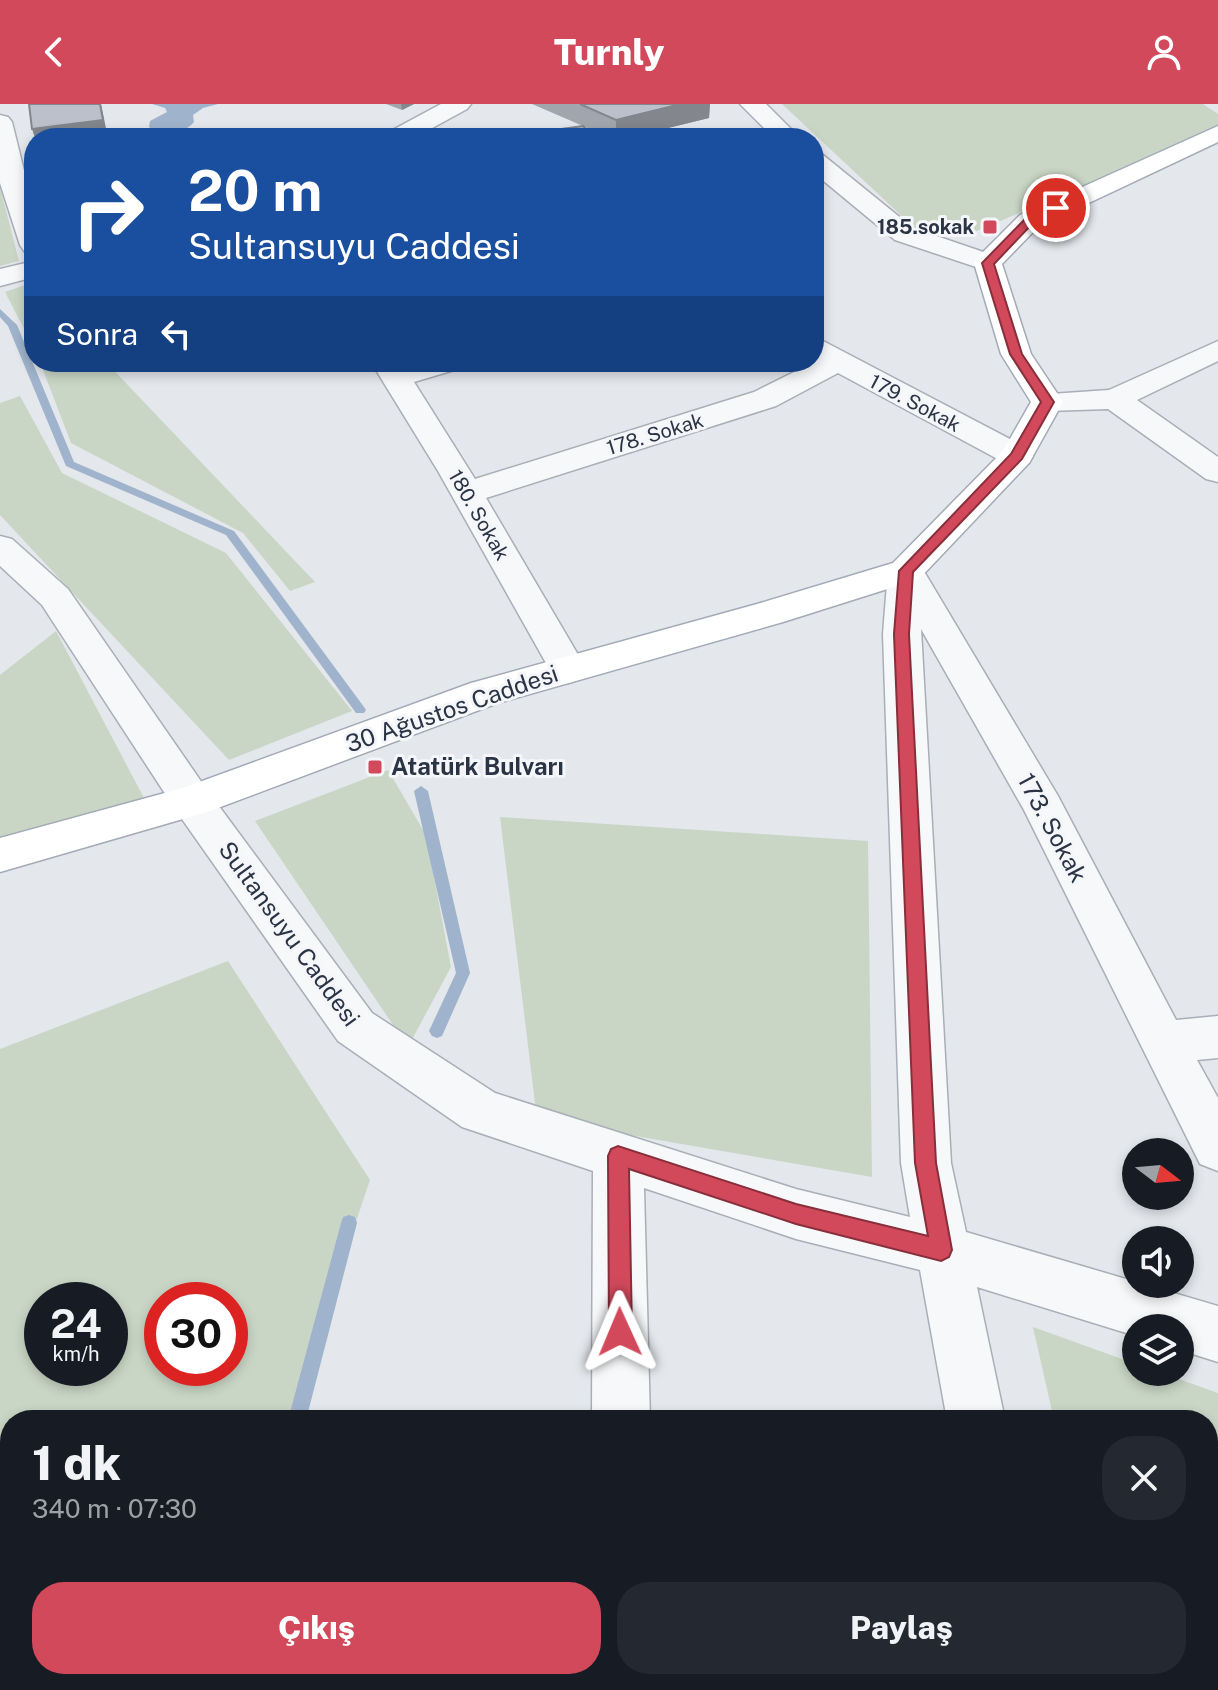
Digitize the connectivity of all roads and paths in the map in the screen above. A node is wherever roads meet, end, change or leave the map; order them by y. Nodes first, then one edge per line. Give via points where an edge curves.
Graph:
1 (423, 104) edge
2 (459, 104) edge
3 (752, 104) edge
4 (0, 122) edge
5 (394, 128) edge
6 (402, 128) edge
7 (777, 128) edge
8 (1218, 133) edge
9 (824, 168) edge
10 (24, 219) edge
11 (988, 263) junction
12 (24, 272) edge
13 (0, 278) edge
14 (1218, 350) edge
15 (826, 355) edge
16 (392, 372) edge
17 (802, 372) edge
18 (1115, 399) junction
19 (1047, 402) junction
20 (1017, 456) junction
21 (1218, 472) edge
22 (466, 493) junction
23 (0, 547) edge
24 (906, 571) junction
25 (568, 670) junction
26 (192, 801) junction
27 (0, 855) edge
28 (1218, 1037) edge
29 (1163, 1042) junction
30 (1218, 1148) edge
31 (618, 1156) junction
32 (941, 1250) junction
33 (1218, 1334) edge
34 (621, 1410) edge
35 (974, 1410) edge

1 - 5 street
2 - 6 street
3 - 7 street
4 - 10 street
8 - 11 main road via 1029,221
9 - 11 street via 904,234
11 - 19 main road via 1016,354
12 - 13 street
14 - 18 street
15 - 20 street, 179. Sokak
16 - 22 street, 180. Sokak
17 - 22 street, 178. Sokak via 765,399
18 - 19 street
18 - 21 street
19 - 20 main road
20 - 24 main road
22 - 25 street, 180. Sokak
23 - 26 street, Sultansuyu Caddesi via 55,597
24 - 25 main road, 30 Ağustos Caddesi
24 - 29 street, 173. Sokak via 1043,807
24 - 32 street via 902,634 926,1163
25 - 26 main road, 30 Ağustos Caddesi via 485,693
26 - 27 main road, 30 Ağustos Caddesi
26 - 31 street, Sultansuyu Caddesi via 355,1027 480,1111
28 - 29 street
29 - 30 street, 173. Sokak
31 - 32 street, Sultansuyu Caddesi via 796,1214
31 - 34 street
32 - 33 street, Sultansuyu Caddesi
32 - 35 street

